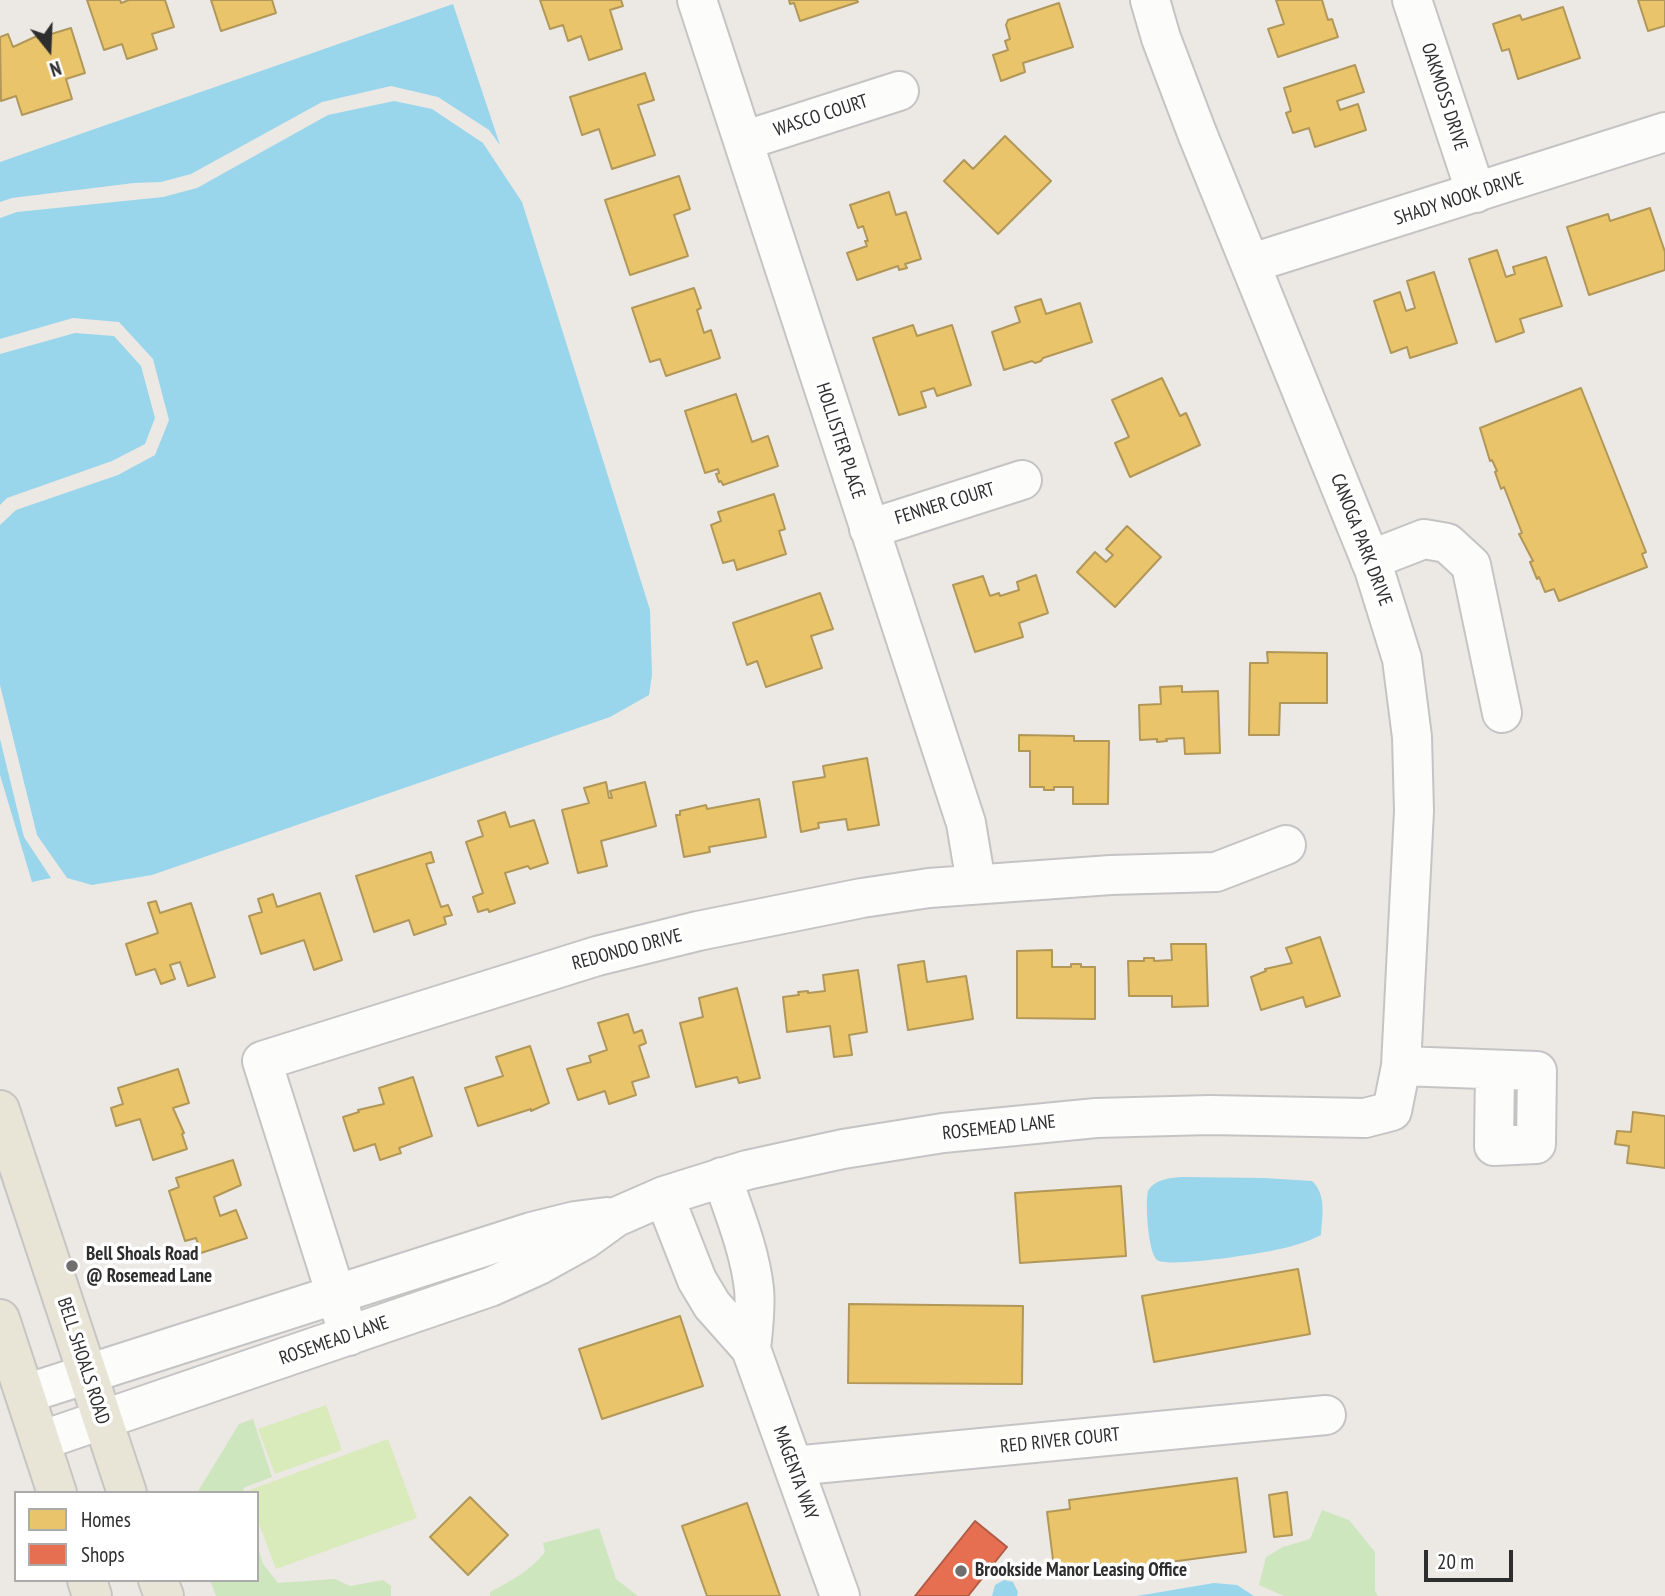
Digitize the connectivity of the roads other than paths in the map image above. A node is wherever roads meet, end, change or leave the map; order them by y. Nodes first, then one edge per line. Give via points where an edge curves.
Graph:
1 (697, 0) edge
2 (1150, 0) edge
3 (1412, 0) edge
4 (899, 91) dead end
5 (1665, 132) edge
6 (743, 141) junction
7 (1476, 194) junction
8 (1252, 263) junction
9 (1022, 480) dead end
10 (869, 528) junction
11 (1370, 560) junction
12 (1502, 713) dead end
13 (1286, 845) dead end
14 (976, 883) junction
15 (1401, 1066) junction
16 (1494, 1070) dead end
17 (0, 1110) edge
18 (1392, 1111) joint
19 (722, 1177) junction
20 (664, 1196) junction
21 (616, 1217) junction
22 (335, 1293) junction
23 (0, 1319) edge
24 (349, 1336) junction
25 (751, 1349) junction
26 (87, 1374) junction
27 (25, 1394) junction
28 (1326, 1415) dead end
29 (102, 1419) junction
30 (40, 1441) junction
31 (793, 1466) junction
32 (56, 1491) edge
33 (126, 1491) edge
34 (840, 1596) edge

1 - 6 street, HOLLISTER PLACE
2 - 8 street, CANOGA PARK DRIVE via 1173,70
3 - 7 street, OAKMOSS DRIVE
4 - 6 street, WASCO COURT
5 - 7 street, SHADY NOOK DRIVE
6 - 10 street, HOLLISTER PLACE
7 - 8 street, SHADY NOOK DRIVE
8 - 11 street, CANOGA PARK DRIVE
9 - 10 street, FENNER COURT
10 - 14 street, HOLLISTER PLACE via 966,823
11 - 12 street via 1424,539 1447,543 1471,565
11 - 15 street, CANOGA PARK DRIVE via 1402,659 1412,737 1414,811
13 - 14 street, REDONDO DRIVE via 1216,872
14 - 22 street, REDONDO DRIVE via 849,901 597,956 262,1061
15 - 16 street
15 - 18 street, CANOGA PARK DRIVE
17 - 26 main road, BELL SHOALS ROAD
18 - 19 street, ROSEMEAD LANE via 1365,1118 1210,1115 994,1127 843,1149
19 - 20 street, ROSEMEAD LANE
19 - 25 street, MAGENTA WAY via 754,1289
20 - 21 street, ROSEMEAD LANE
20 - 25 street, MAGENTA WAY via 697,1280 712,1305
21 - 22 street, ROSEMEAD LANE via 531,1232
21 - 24 street, ROSEMEAD LANE via 584,1240 516,1276
22 - 24 street, REDONDO DRIVE
22 - 26 street, ROSEMEAD LANE
23 - 27 main road
24 - 29 street, ROSEMEAD LANE
25 - 31 street, MAGENTA WAY
26 - 27 street, ROSEMEAD LANE
26 - 29 main road, BELL SHOALS ROAD
27 - 30 main road
28 - 31 street, RED RIVER COURT
29 - 30 street, ROSEMEAD LANE
29 - 33 main road, BELL SHOALS ROAD
30 - 32 main road
31 - 34 street, MAGENTA WAY

